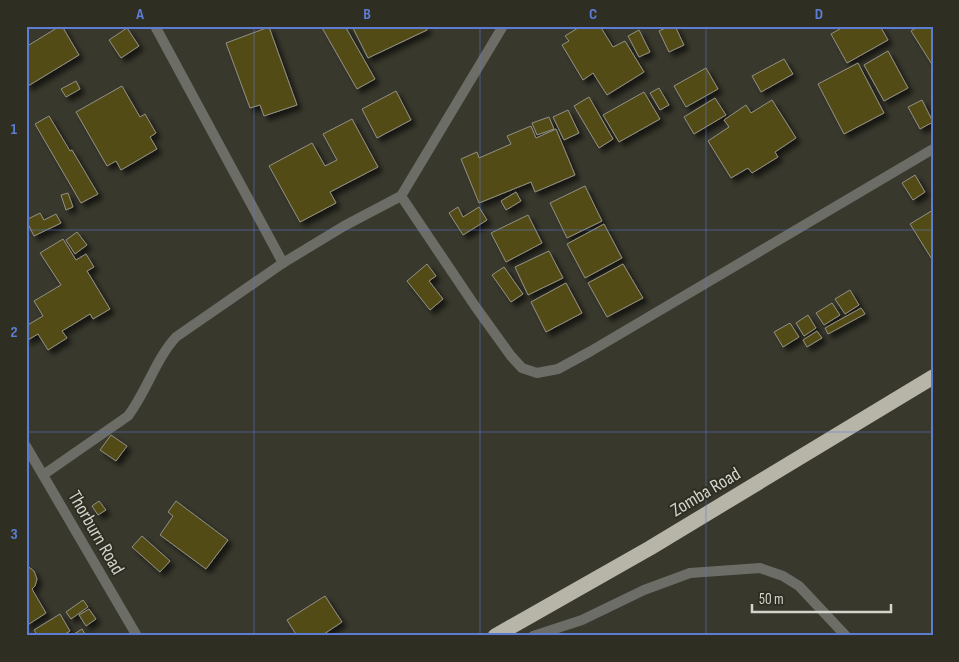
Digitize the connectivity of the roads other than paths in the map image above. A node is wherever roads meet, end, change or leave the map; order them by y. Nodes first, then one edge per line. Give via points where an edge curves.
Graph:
1 (154, 26) edge
2 (503, 26) edge
3 (933, 149) edge
4 (401, 196) junction
5 (283, 262) junction
6 (933, 377) edge
7 (26, 446) edge
8 (43, 475) junction
9 (137, 636) edge
10 (495, 636) edge
11 (533, 636) edge
12 (846, 636) edge

1 - 5 street
2 - 4 street
3 - 4 street via 591,351 558,369 537,373 522,368 511,356
4 - 5 street
5 - 8 street via 176,337 128,416
6 - 10 highway, Zomba Road via 650,548
7 - 8 street, Thorburn Road
8 - 9 street, Thorburn Road
11 - 12 street via 582,620 690,572 760,568 799,586

